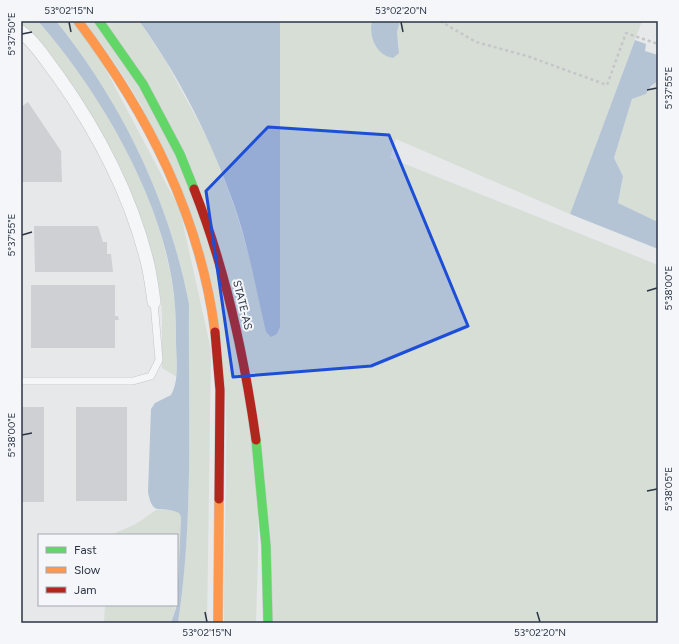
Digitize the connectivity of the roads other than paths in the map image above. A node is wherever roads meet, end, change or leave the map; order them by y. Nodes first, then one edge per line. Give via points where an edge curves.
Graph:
1 (78, 21) edge
2 (99, 21) edge
3 (21, 32) edge
4 (154, 302) joint
5 (21, 381) edge
6 (218, 623) edge
7 (268, 623) edge

1 - 6 main road via 113,68 150,130 173,178 200,260 216,335 220,380
2 - 7 main road, STATE-AS via 138,75 178,149 208,225 226,284 251,400 262,489 268,571
3 - 4 street via 40,52 80,107 111,164 146,257
4 - 5 lane via 159,360 151,376 133,381

